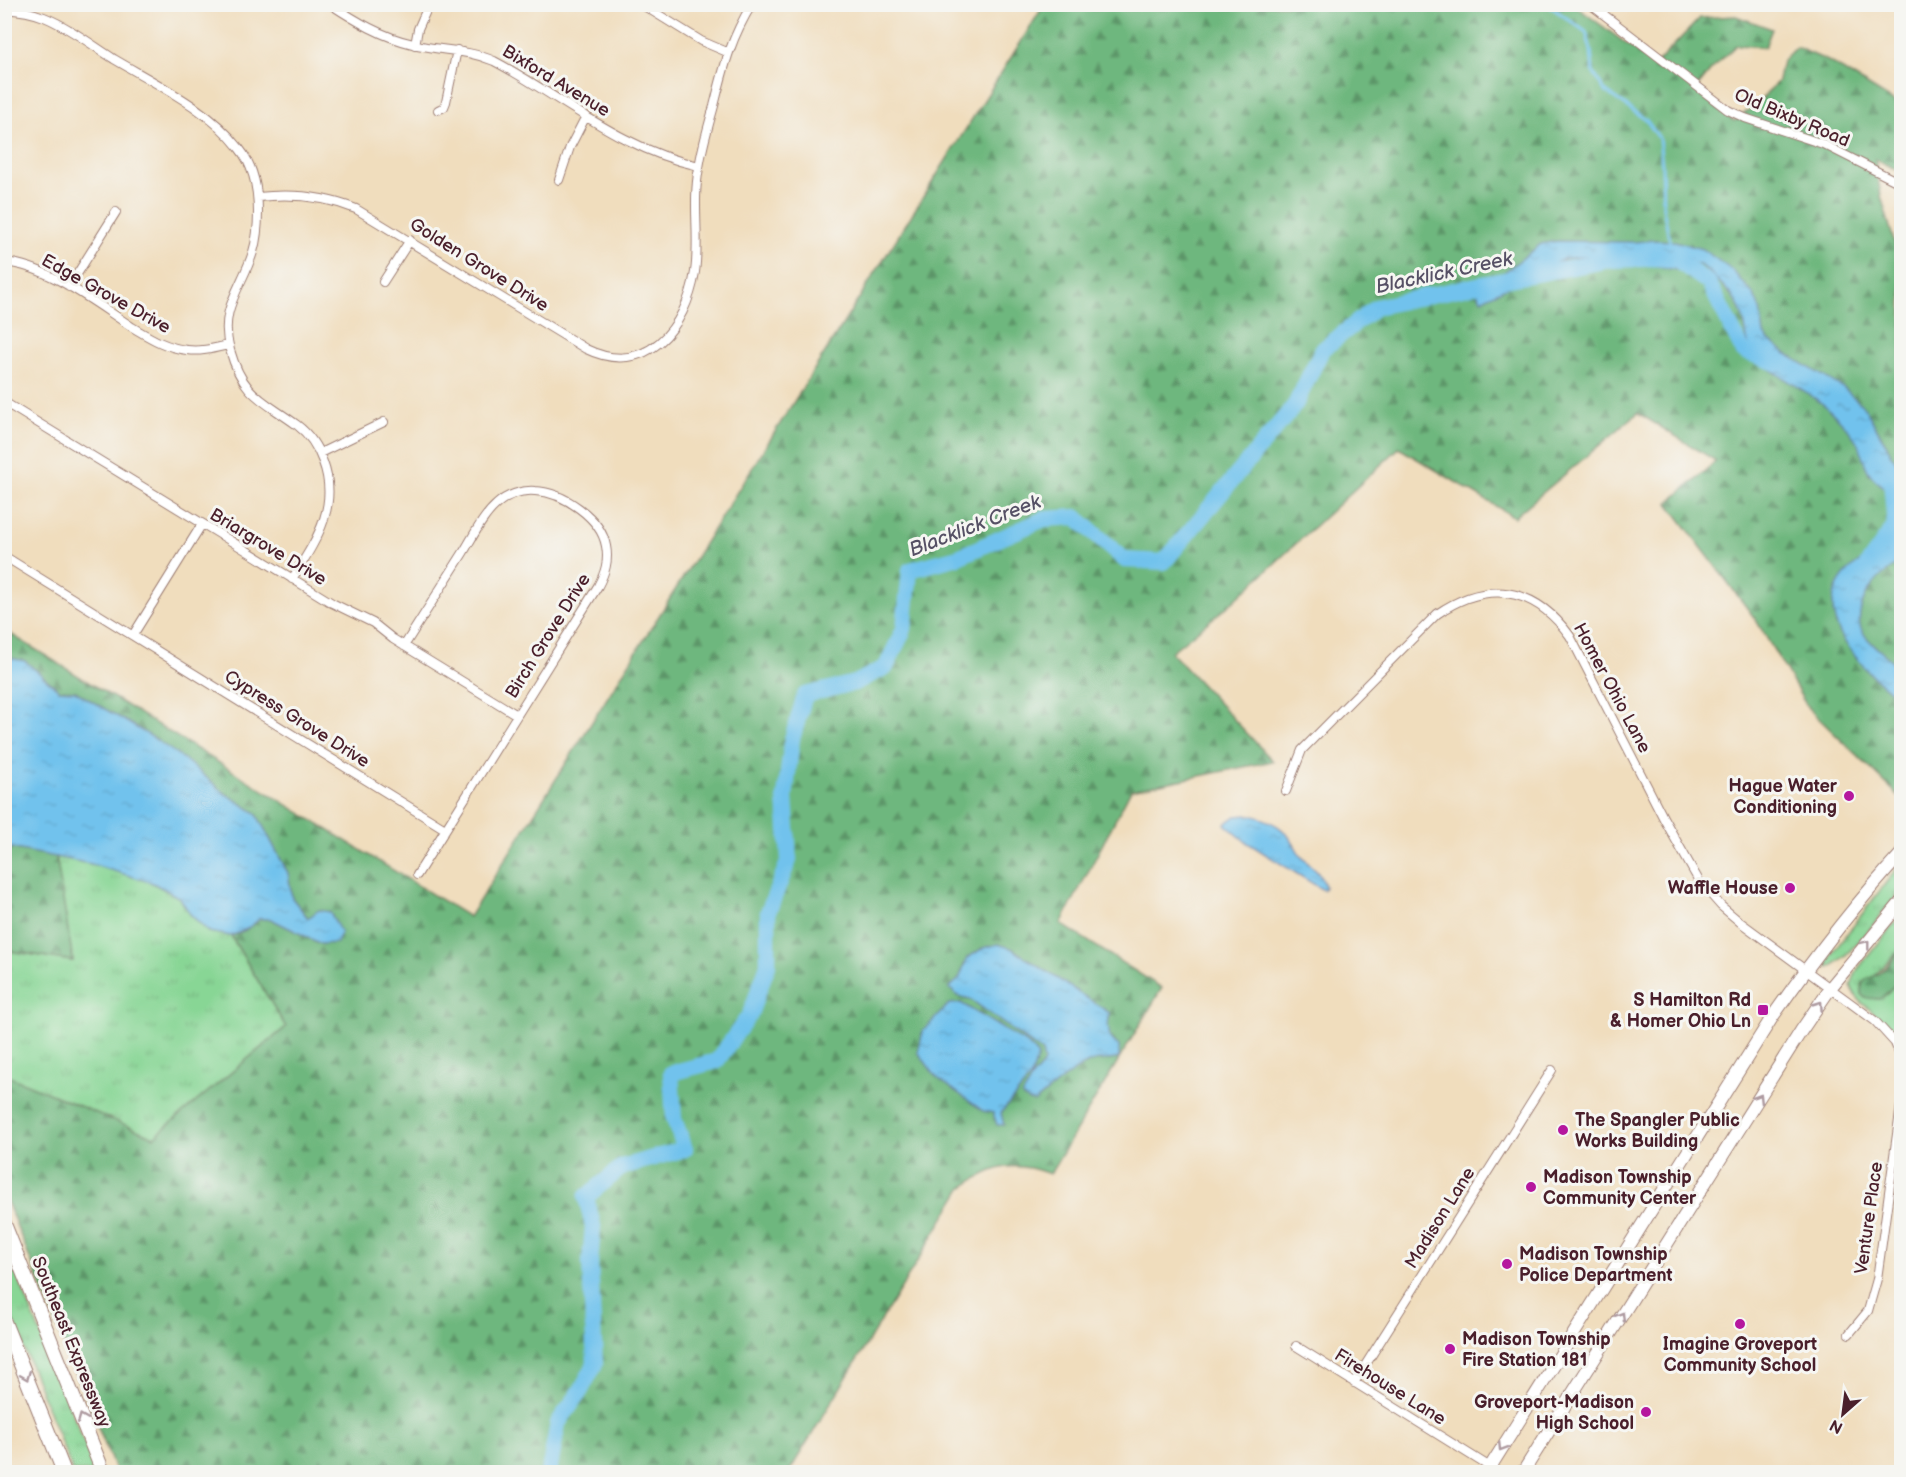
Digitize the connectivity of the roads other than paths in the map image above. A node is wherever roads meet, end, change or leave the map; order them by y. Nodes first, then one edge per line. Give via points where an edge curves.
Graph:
1 (330, 4) edge
2 (429, 4) edge
3 (641, 4) edge
4 (752, 4) edge
5 (1590, 4) edge
6 (4, 9) edge
7 (415, 45) junction
8 (457, 50) junction
9 (728, 51) junction
10 (438, 110) dead end
11 (586, 116) junction
12 (699, 166) junction
13 (559, 180) dead end
14 (1902, 184) edge
15 (258, 197) junction
16 (116, 212) dead end
17 (410, 240) junction
18 (4, 262) edge
19 (383, 282) dead end
20 (69, 287) junction
21 (228, 345) junction
22 (4, 402) edge
23 (384, 422) dead end
24 (320, 453) junction
25 (202, 524) junction
26 (4, 556) edge
27 (292, 579) junction
28 (133, 635) junction
29 (404, 646) junction
30 (516, 715) junction
31 (1286, 791) dead end
32 (445, 829) junction
33 (1902, 853) edge
34 (417, 875) dead end
35 (1902, 901) edge
36 (1805, 969) junction
37 (1831, 987) junction
38 (1902, 1060) edge
39 (1552, 1070) dead end
40 (1902, 1098) edge
41 (4, 1224) edge
42 (4, 1322) edge
43 (1849, 1334) dead end
44 (1296, 1346) dead end
45 (1354, 1383) junction
46 (1492, 1471) edge
47 (64, 1473) edge
48 (103, 1473) edge
49 (1523, 1473) edge

1 - 7 street, Bixford Avenue via 380,34
2 - 7 street
3 - 9 street via 701,41
4 - 9 street
5 - 14 street, Old Bixby Road via 1728,110 1823,144
6 - 15 street via 29,12 60,25 218,124 241,149
7 - 8 street, Bixford Avenue
8 - 10 street via 446,102
8 - 11 street, Bixford Avenue via 494,61
9 - 12 street
11 - 12 street, Bixford Avenue via 646,150
11 - 13 street
12 - 17 street, Golden Grove Drive via 695,205 697,246 684,307 673,328 657,345 640,355 598,355
15 - 17 street, Golden Grove Drive via 324,197 369,215
15 - 21 street via 254,250 228,309
16 - 20 street
17 - 19 street
18 - 20 street, Edge Grove Drive via 36,270
20 - 21 street, Edge Grove Drive via 169,347 197,351
21 - 24 street via 248,388 300,427
22 - 25 street, Briargrove Drive
23 - 24 street
24 - 27 street via 329,488 327,515
25 - 27 street, Briargrove Drive
25 - 28 street
26 - 28 street, Cypress Grove Drive
27 - 29 street, Briargrove Drive via 373,623
28 - 32 street, Cypress Grove Drive
29 - 30 street, Briargrove Drive
29 - 30 street, Birch Grove Drive via 496,505 507,497 534,491 549,493 571,504 601,531 606,545 605,572
30 - 32 street, Birch Grove Drive
31 - 36 street, Homer Ohio Lane via 1302,750 1437,614 1477,595 1504,593 1525,597 1551,612 1570,636 1700,881 1740,922
32 - 34 street, Birch Grove Drive
33 - 36 main road
37 -> 35 main road
36 - 37 street, Homer Ohio Lane
36 -> 46 main road
37 - 38 street via 1887,1032
49 -> 37 main road
39 - 45 street, Madison Lane
40 - 43 street, Venture Place via 1877,1279 1868,1311
48 -> 41 highway, Southeast Expressway
42 -> 47 highway
44 - 45 street, Firehouse Lane
45 - 46 street, Firehouse Lane

